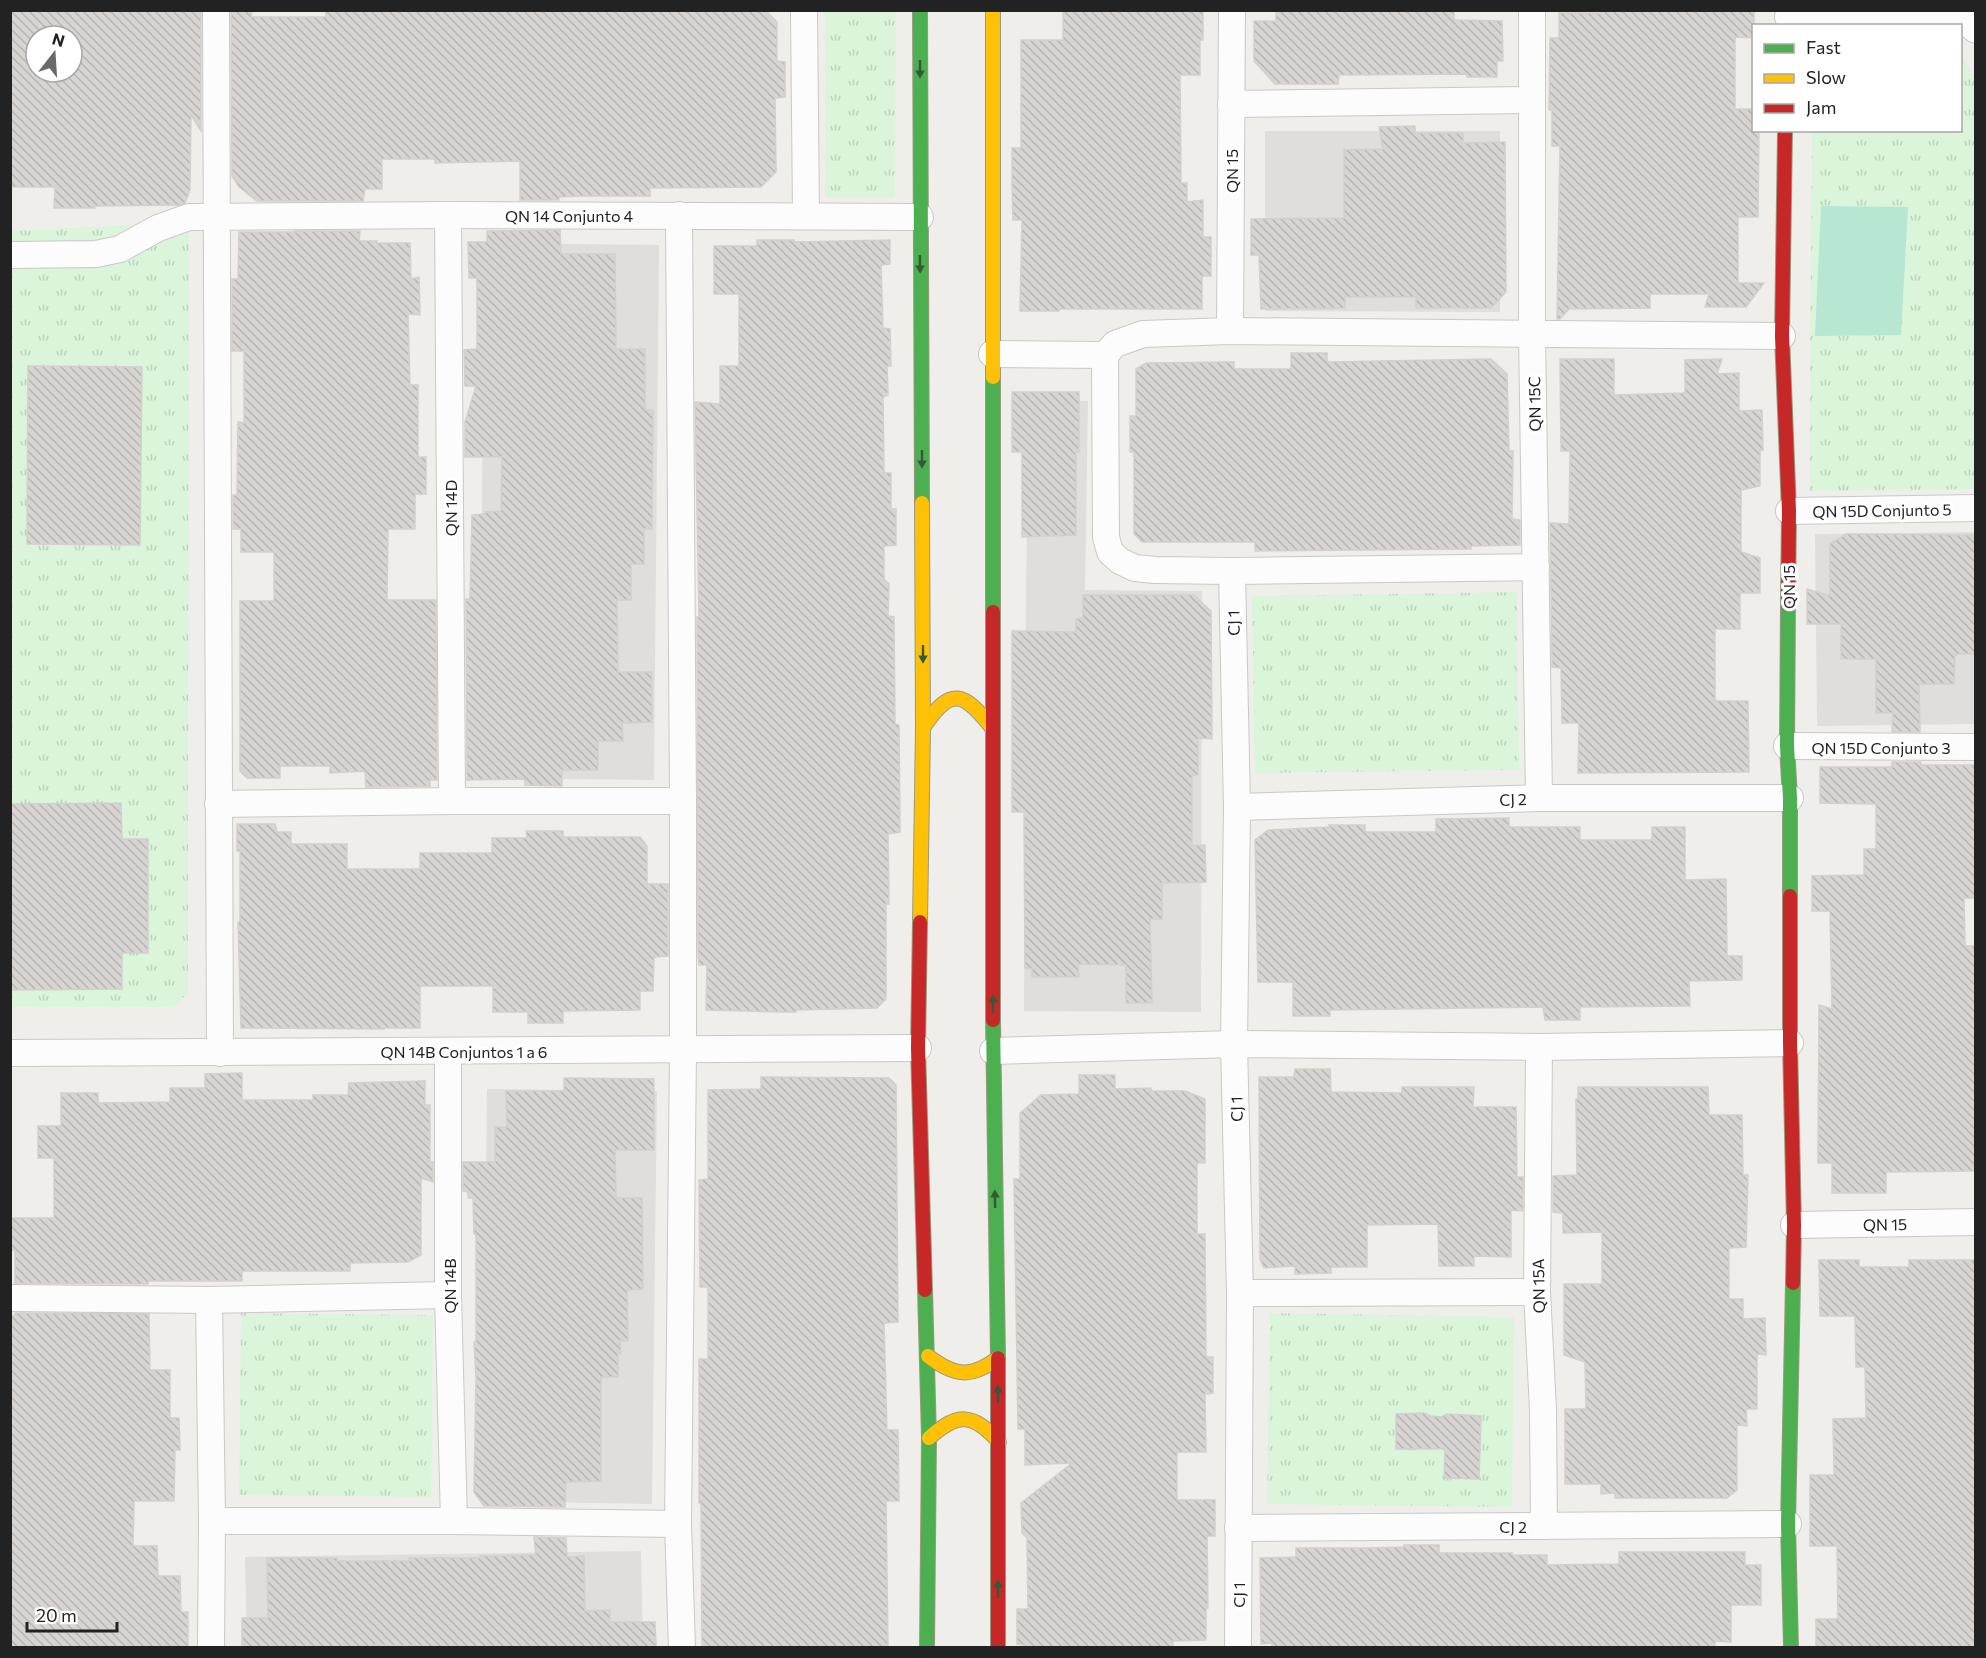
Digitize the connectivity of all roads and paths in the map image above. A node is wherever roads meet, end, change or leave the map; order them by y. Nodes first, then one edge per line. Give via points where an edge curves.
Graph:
1 (216, 10) edge
2 (804, 10) edge
3 (1232, 10) edge
4 (1532, 10) edge
5 (921, 12) edge
6 (991, 12) edge
7 (1788, 18) edge
8 (1976, 30) edge
9 (1532, 100) junction
10 (1231, 104) junction
11 (1785, 132) edge
12 (448, 215) junction
13 (679, 215) junction
14 (806, 215) junction
15 (218, 216) junction
16 (920, 217) junction
17 (10, 255) edge
18 (1230, 331) junction
19 (1532, 333) junction
20 (1782, 336) junction
21 (992, 354) junction
22 (1105, 355) junction
23 (1976, 508) edge
24 (1789, 511) junction
25 (1536, 567) junction
26 (1232, 571) junction
27 (923, 728) junction
28 (993, 729) junction
29 (1787, 746) junction
30 (1976, 747) edge
31 (1539, 798) junction
32 (1790, 798) junction
33 (452, 801) junction
34 (683, 801) junction
35 (218, 804) junction
36 (1237, 807) junction
37 (1790, 1043) junction
38 (1234, 1044) junction
39 (1539, 1047) junction
40 (918, 1048) junction
41 (683, 1050) junction
42 (993, 1051) junction
43 (448, 1052) junction
44 (10, 1053) edge
45 (220, 1053) junction
46 (1976, 1222) edge
47 (1794, 1225) junction
48 (1537, 1292) junction
49 (1240, 1293) junction
50 (448, 1295) junction
51 (10, 1298) edge
52 (208, 1300) junction
53 (928, 1356) junction
54 (998, 1358) junction
55 (929, 1438) junction
56 (999, 1442) junction
57 (212, 1521) junction
58 (453, 1521) junction
59 (678, 1524) junction
60 (1788, 1524) junction
61 (1544, 1526) junction
62 (1238, 1528) junction
63 (211, 1647) edge
64 (682, 1647) edge
65 (927, 1647) edge
66 (998, 1647) edge
67 (1238, 1647) edge
68 (1791, 1647) edge

1 - 15 street
2 - 14 street
3 - 10 street, QN 15
4 - 9 street, QN 15C
5 -> 16 main road
6 - 21 main road
7 - 8 street via 1952,16
9 - 10 street
9 - 19 street, QN 15C
10 - 18 street, QN 15
11 - 20 main road, QN 15
12 - 13 street, QN 14 Conjunto 4
12 - 15 street, QN 14 Conjunto 4
12 - 33 street, QN 14D
13 - 14 street, QN 14 Conjunto 4
13 - 34 street
14 - 16 street, QN 14 Conjunto 4
15 - 17 street, QN 14 Conjunto 4 via 174,222 120,249 96,254
15 - 35 street
16 -> 27 main road
18 - 19 street
18 - 22 street via 1143,334 1115,345
19 - 20 street
19 - 25 street, QN 15C
20 - 24 main road, QN 15
21 - 22 street
21 - 28 main road
22 - 26 street via 1110,552 1135,568
23 - 24 street, QN 15D Conjunto 5
24 - 29 main road, QN 15
25 - 26 street
25 - 31 street, QN 15C
26 - 36 street, CJ 1
27 - 28 main road via 935,708 956,698 975,707
27 - 40 main road
42 -> 28 main road
29 - 30 street, QN 15D Conjunto 3
29 - 32 main road, QN 15
31 - 32 street, CJ 2
31 - 36 street, CJ 2
32 - 37 main road, QN 15
33 - 34 street
33 - 35 street
34 - 41 street
35 - 45 street
36 - 38 street, CJ 1
37 - 39 street
37 - 47 main road, QN 15
38 - 39 street
38 - 42 street
38 - 49 street, CJ 1
39 - 48 street, QN 15A
40 - 41 street, QN 14B Conjuntos 1 a 6
40 - 53 main road
41 - 43 street, QN 14B Conjuntos 1 a 6
41 - 59 street
54 -> 42 main road
43 - 45 street, QN 14B Conjuntos 1 a 6
43 - 50 street, QN 14B
44 - 45 street, QN 14B Conjuntos 1 a 6
46 - 47 street, QN 15
47 - 60 main road, QN 15
48 - 49 street
48 - 61 street, QN 15A
49 - 62 street, CJ 1
50 - 52 street
50 - 58 street, QN 14B
51 - 52 street
52 - 57 street
53 - 54 main road via 941,1367 973,1373
53 - 55 main road
56 -> 54 main road
55 - 56 main road via 951,1420 964,1417 977,1420
55 - 65 main road
66 -> 56 main road
57 - 58 street
57 - 63 street
58 - 59 street
59 - 64 street
60 - 61 street, CJ 2
60 - 68 main road, QN 15
61 - 62 street, CJ 2
62 - 67 street, CJ 1

